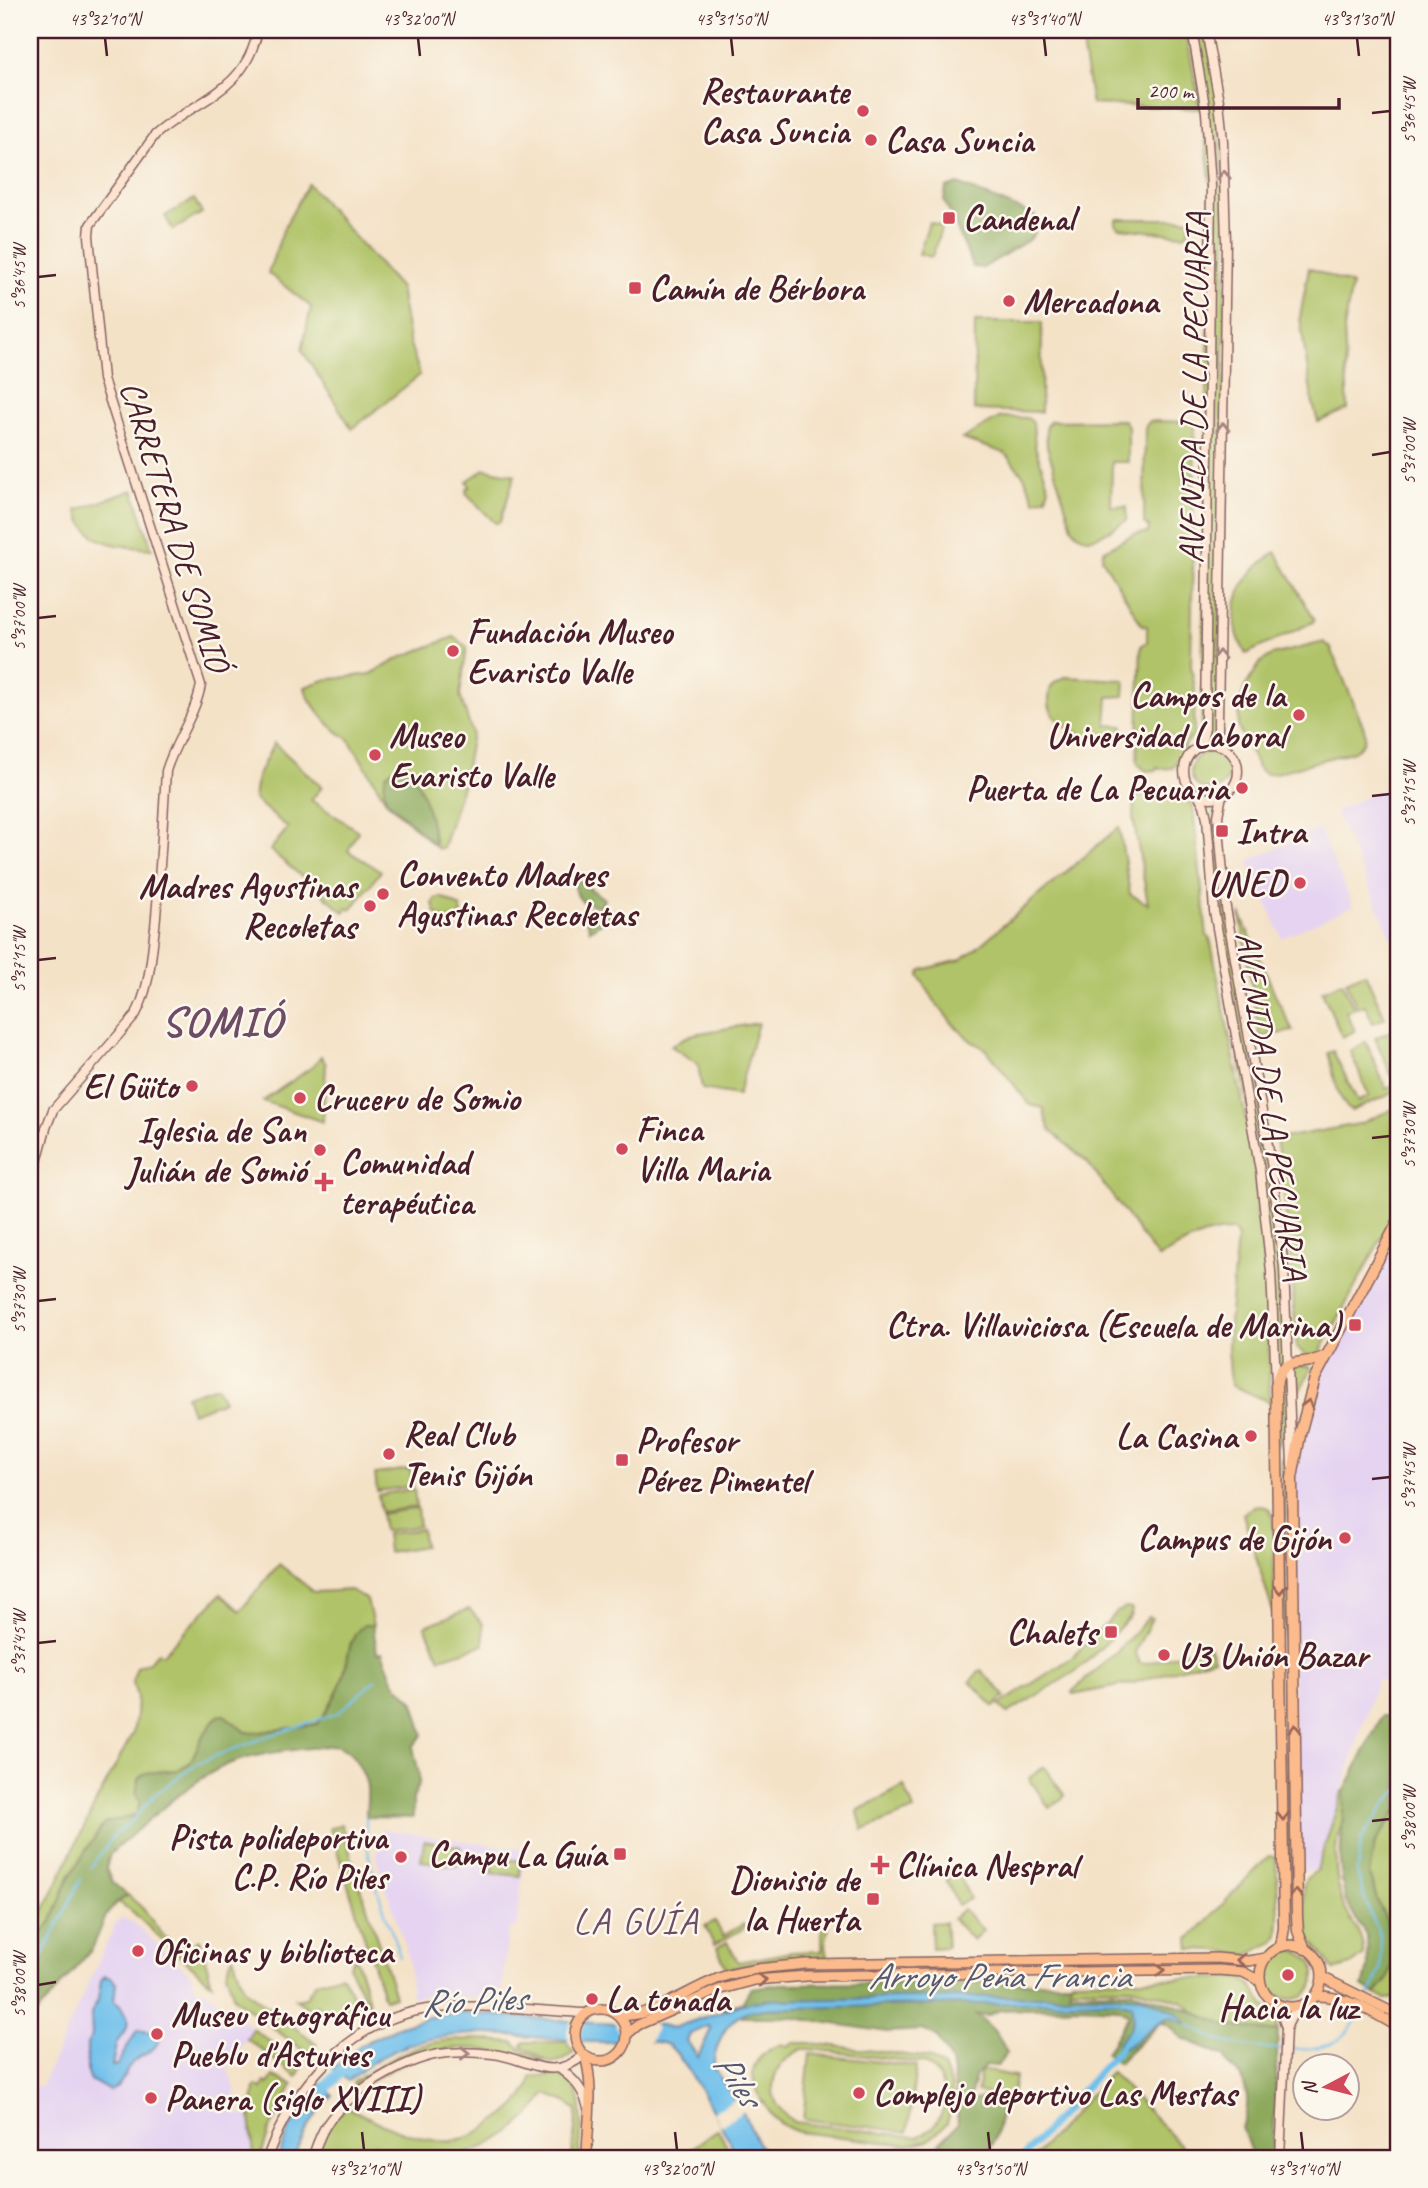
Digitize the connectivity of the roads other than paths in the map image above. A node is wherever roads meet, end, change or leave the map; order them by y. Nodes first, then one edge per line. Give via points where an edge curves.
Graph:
1 (258, 30) edge
2 (1192, 30) edge
3 (1206, 30) edge
4 (1201, 746) junction
5 (1223, 746) junction
6 (1198, 794) junction
7 (1222, 795) junction
8 (30, 1188) edge
9 (1398, 1222) edge
10 (1398, 1234) edge
11 (1347, 1320) junction
12 (1288, 1343) junction
13 (1329, 1353) junction
14 (1300, 1361) junction
15 (1288, 1365) junction
16 (1276, 1386) junction
17 (1292, 1478) junction
18 (1281, 1946) junction
19 (1305, 1949) junction
20 (1266, 1958) junction
21 (1321, 1976) junction
22 (1260, 1981) junction
23 (1314, 1996) junction
24 (1278, 2004) junction
25 (1297, 2006) junction
26 (1398, 2015) edge
27 (583, 2016) junction
28 (621, 2018) junction
29 (1398, 2027) edge
30 (1286, 2029) junction
31 (627, 2034) junction
32 (582, 2053) junction
33 (606, 2060) junction
34 (560, 2069) junction
35 (591, 2087) junction
36 (589, 2109) junction
37 (267, 2158) edge
38 (312, 2158) edge
39 (587, 2158) edge
40 (1280, 2158) edge

1 - 8 street, CARRETERA DE SOMIÓ via 241,72 155,135 90,225 103,379 201,685 166,771 158,897 143,1000 135,1016 53,1110
2 - 4 street, AVENIDA DE LA PECUARIA via 1206,112 1211,186 1205,729
5 -> 3 street, AVENIDA DE LA PECUARIA via 1218,721 1226,242 1223,141
4 - 5 street
4 - 6 street via 1191,753 1184,769 1189,786
5 - 7 street via 1239,769 1236,782
6 - 7 street
6 - 16 street, AVENIDA DE LA PECUARIA via 1204,805 1214,911 1260,1171 1271,1271
7 - 12 street, AVENIDA DE LA PECUARIA via 1218,816 1226,908 1272,1168
9 - 11 highway
10 - 11 highway
11 - 13 highway
12 - 14 street
12 - 15 street, AVENIDA DE LA PECUARIA
13 - 14 highway via 1318,1361
17 -> 13 highway via 1315,1378
14 - 15 highway
15 - 16 highway, AVENIDA DE LA PECUARIA
15 - 17 street, AVENIDA DE LA PECUARIA
16 -> 18 highway, AVENIDA DE LA PECUARIA
19 -> 17 highway via 1297,1917
18 - 19 main road
18 - 20 main road
19 - 21 main road via 1317,1960
20 - 22 main road
20 -> 28 main road via 806,1964 751,1969
21 - 23 main road
21 - 26 main road
22 - 24 main road via 1268,1997
31 -> 22 main road via 718,1990 755,1980 1207,1970 1242,1972
23 - 25 main road
23 - 29 main road via 1345,2000
24 - 25 main road
24 - 30 street
25 - 30 street
27 - 28 main road via 601,2008
27 - 32 main road via 574,2034
27 - 37 street via 456,2007 389,2021 339,2051 313,2076 291,2105
28 - 31 main road
30 - 40 street
31 - 33 main road via 622,2049
32 - 33 main road
32 - 34 street
32 - 35 main road
33 - 35 main road
34 - 36 street via 578,2083
38 -> 34 street via 326,2125 344,2105 371,2084 418,2059 478,2053
35 - 36 main road
36 - 39 main road

